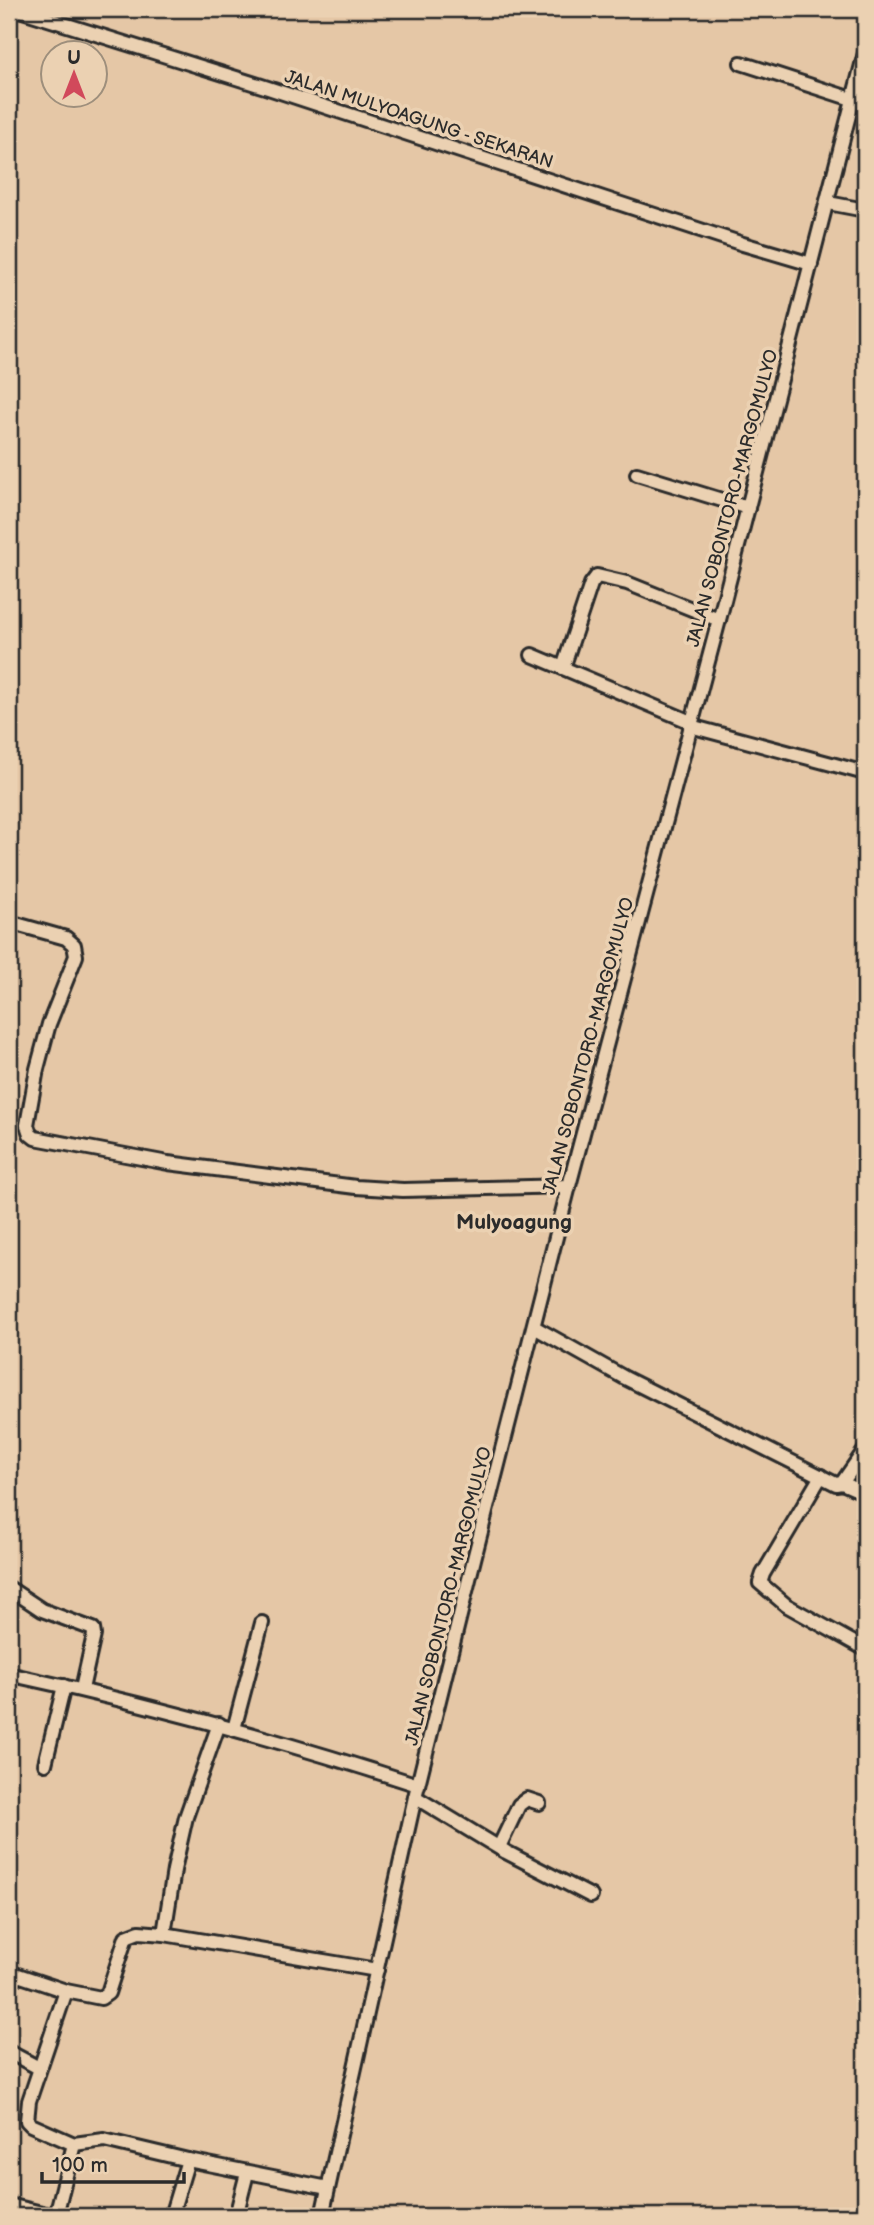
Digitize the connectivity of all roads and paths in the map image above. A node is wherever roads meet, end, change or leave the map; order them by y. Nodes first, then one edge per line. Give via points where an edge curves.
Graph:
1 (16, 9) edge
2 (865, 53) edge
3 (741, 63) dead end
4 (852, 99) junction
5 (828, 203) junction
6 (865, 210) edge
7 (811, 264) junction
8 (637, 474) dead end
9 (748, 508) junction
10 (719, 620) junction
11 (532, 655) dead end
12 (563, 668) junction
13 (690, 724) junction
14 (865, 774) edge
15 (9, 922) edge
16 (569, 1186) junction
17 (534, 1327) junction
18 (865, 1450) edge
19 (821, 1476) junction
20 (842, 1483) junction
21 (865, 1493) edge
22 (9, 1588) edge
23 (262, 1623) dead end
24 (865, 1649) edge
25 (17, 1676) dead end
26 (64, 1686) junction
27 (82, 1689) junction
28 (219, 1724) junction
29 (234, 1729) junction
30 (45, 1764) dead end
31 (417, 1791) junction
32 (539, 1803) dead end
33 (499, 1847) junction
34 (591, 1896) dead end
35 (164, 1934) junction
36 (377, 1970) junction
37 (9, 1972) edge
38 (66, 1992) junction
39 (9, 2052) edge
40 (39, 2068) junction
41 (74, 2144) junction
42 (188, 2160) junction
43 (247, 2173) junction
44 (328, 2188) junction
45 (9, 2205) edge
46 (171, 2216) edge
47 (236, 2216) edge
48 (322, 2216) edge

1 - 7 street, JALAN MULYOAGUNG - SEKARAN
2 - 4 street, JALAN SOBONTORO-MARGOMULYO
3 - 4 street
4 - 5 street, JALAN SOBONTORO-MARGOMULYO
5 - 6 street
5 - 7 street, JALAN SOBONTORO-MARGOMULYO
7 - 9 street, JALAN SOBONTORO-MARGOMULYO
8 - 9 street
9 - 10 street, JALAN SOBONTORO-MARGOMULYO
10 - 12 street via 627,583 597,576
10 - 13 street, JALAN SOBONTORO-MARGOMULYO
11 - 12 street
12 - 13 street
13 - 14 street
13 - 16 street, JALAN SOBONTORO-MARGOMULYO
15 - 16 street via 66,938 75,950 37,1069 27,1125 34,1138 167,1163 356,1187
16 - 17 street, JALAN SOBONTORO-MARGOMULYO
17 - 19 street
17 - 31 street, JALAN SOBONTORO-MARGOMULYO
18 - 20 street
19 - 20 street
19 - 24 street via 760,1583 786,1605
20 - 21 street
22 - 27 street via 43,1610 93,1629
23 - 29 street
25 - 26 street
26 - 27 street
26 - 30 street
27 - 28 street
28 - 29 street
28 - 35 street via 186,1817
29 - 31 street
31 - 33 street
31 - 36 street, JALAN SOBONTORO-MARGOMULYO
32 - 33 street via 527,1799 519,1805
33 - 34 street
35 - 36 street
35 - 38 street via 139,1932 126,1937 105,1996
36 - 44 street, JALAN SOBONTORO-MARGOMULYO
37 - 38 street
38 - 40 street
39 - 40 street
40 - 41 street via 27,2121
41 - 42 street via 104,2140
41 - 45 street via 54,2214
42 - 43 street
42 - 46 street
43 - 44 street
43 - 47 street
44 - 48 street, JALAN SOBONTORO-MARGOMULYO

